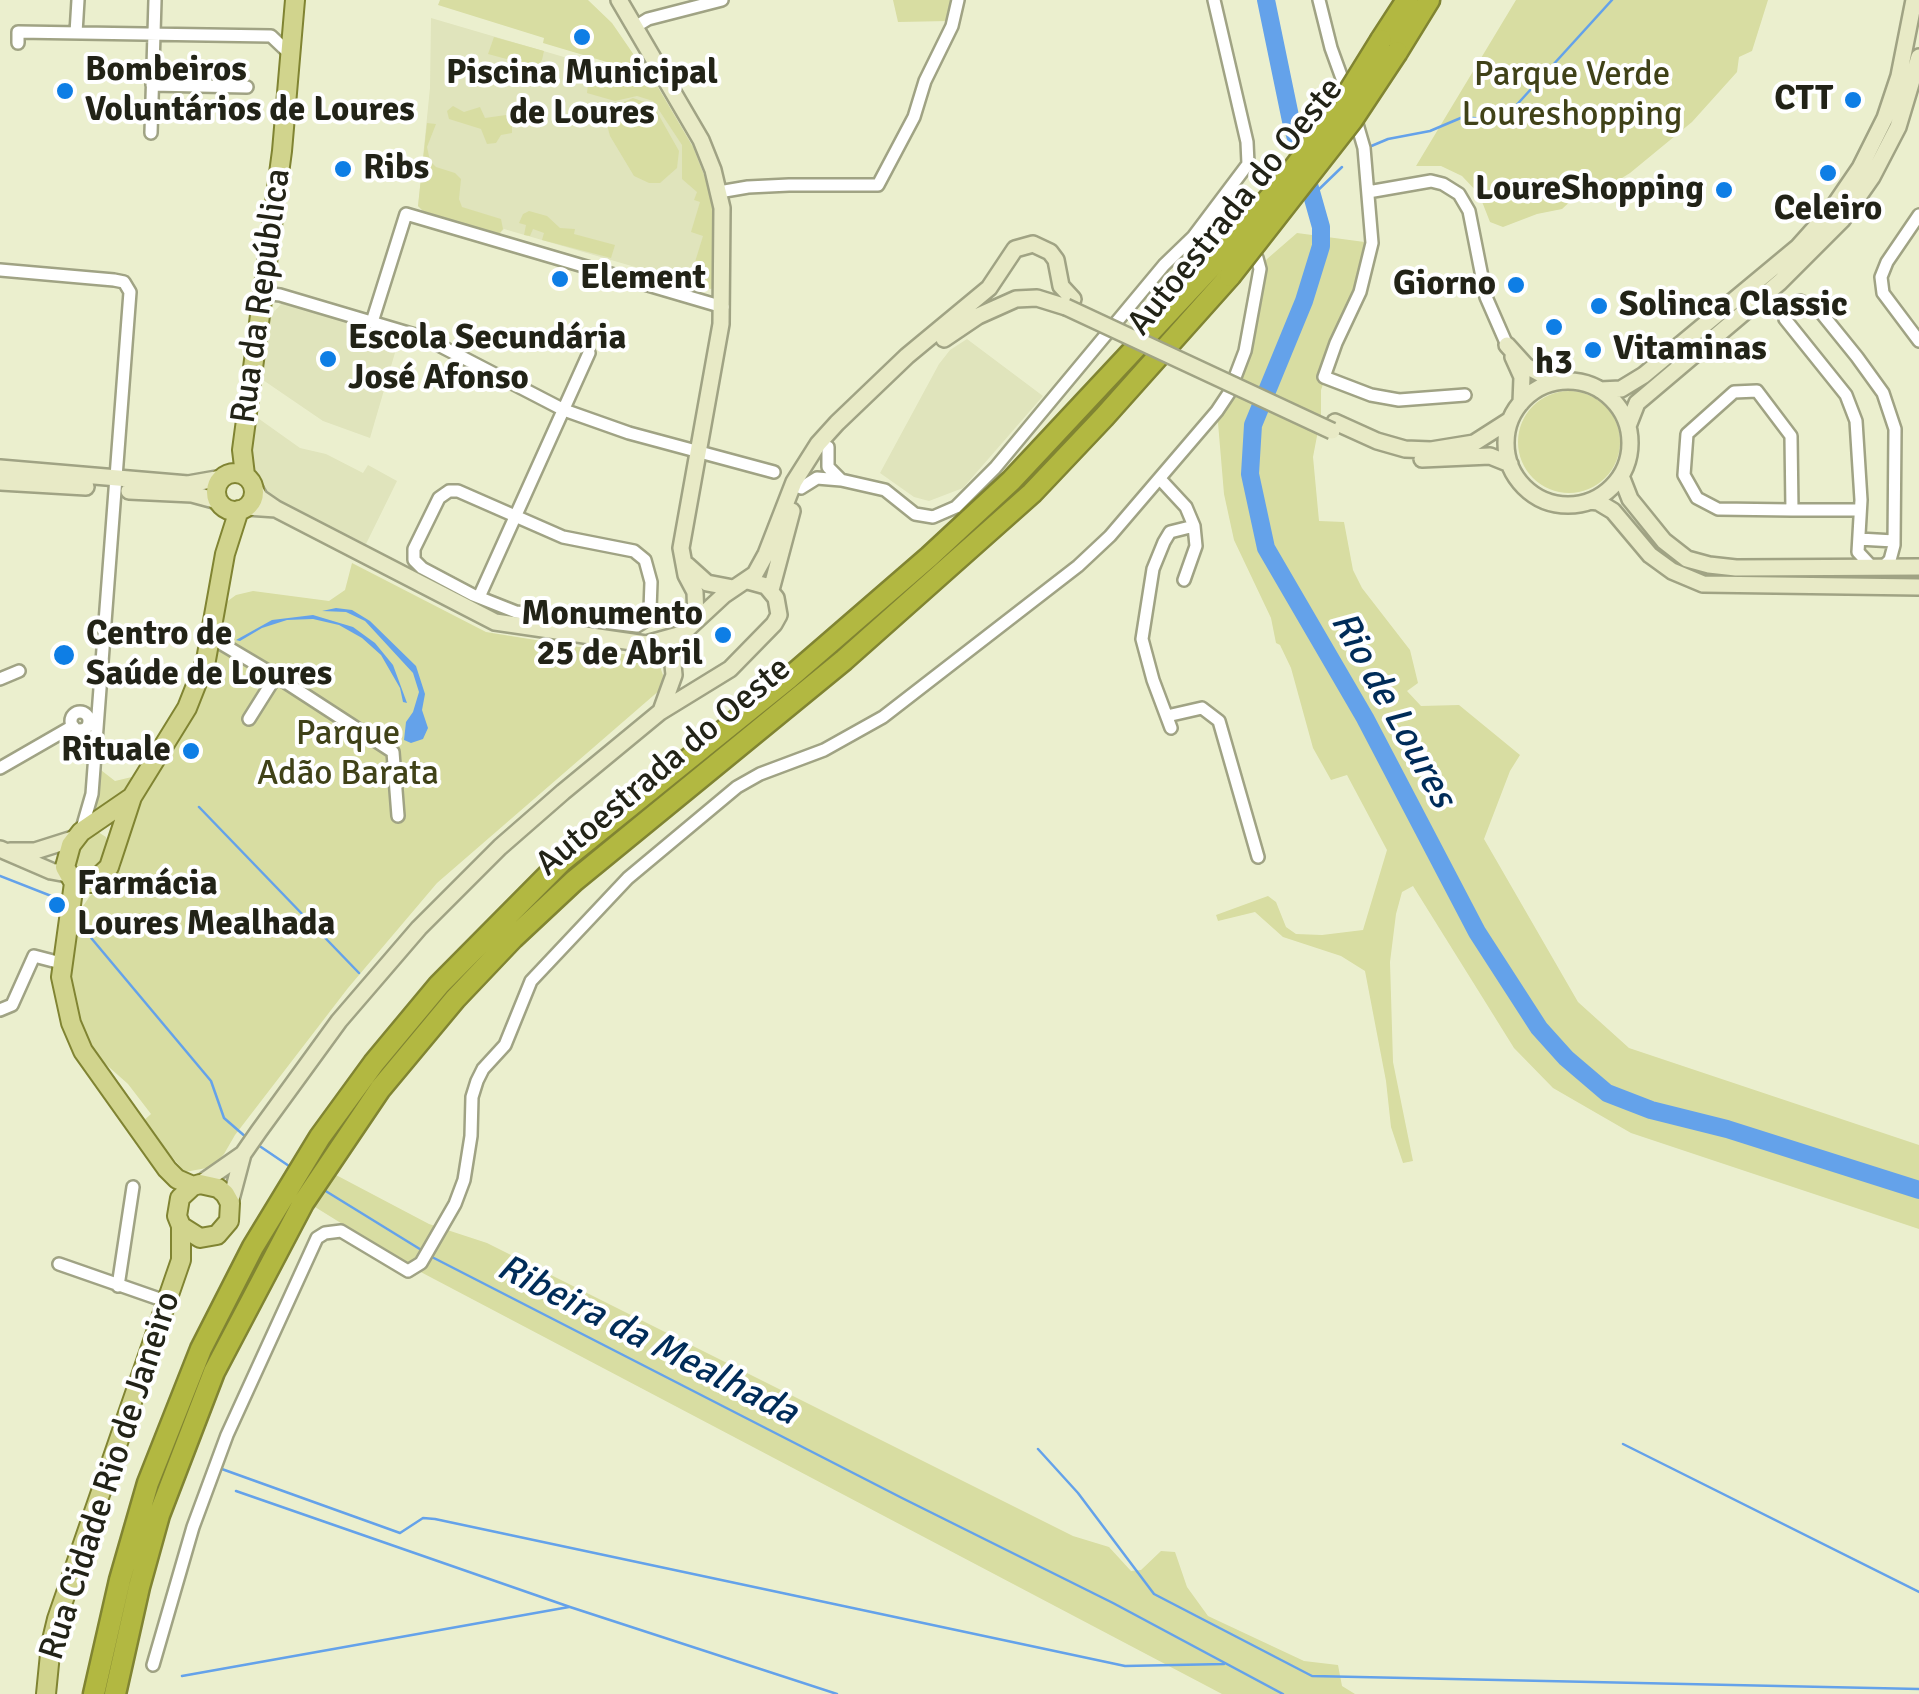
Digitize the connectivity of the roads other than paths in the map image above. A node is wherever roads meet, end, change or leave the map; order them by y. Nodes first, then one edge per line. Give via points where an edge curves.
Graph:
1 (78, 0) edge
2 (154, 0) edge
3 (295, 0) edge
4 (620, 0) edge
5 (722, 0) edge
6 (958, 0) edge
7 (1214, 0) edge
8 (1320, 0) edge
9 (1407, 0) edge
10 (1430, 0) edge
11 (1914, 0) edge
12 (294, 22) junction
13 (635, 27) junction
14 (76, 33) junction
15 (154, 34) junction
16 (271, 36) junction
17 (18, 43) dead end
18 (1389, 46) junction
19 (292, 57) junction
20 (1919, 57) edge
21 (152, 85) junction
22 (247, 87) dead end
23 (151, 133) dead end
24 (719, 192) junction
25 (1368, 192) junction
26 (1214, 212) junction
27 (1919, 215) edge
28 (1004, 264) junction
29 (0, 270) edge
30 (1058, 278) junction
31 (263, 294) junction
32 (1031, 298) junction
33 (1069, 303) junction
34 (723, 307) junction
35 (372, 322) junction
36 (1919, 341) edge
37 (1507, 345) junction
38 (589, 354) dead end
39 (1556, 382) junction
40 (1600, 390) junction
41 (1466, 395) dead end
42 (1521, 403) junction
43 (564, 410) junction
44 (1510, 420) junction
45 (1628, 426) junction
46 (1333, 427) junction
47 (828, 447) junction
48 (696, 452) junction
49 (1510, 464) junction
50 (0, 468) edge
51 (774, 472) dead end
52 (1621, 476) junction
53 (1160, 478) junction
54 (237, 479) junction
55 (841, 480) junction
56 (0, 482) edge
57 (117, 485) junction
58 (802, 488) junction
59 (1590, 501) junction
60 (232, 506) junction
61 (276, 509) junction
62 (1792, 510) junction
63 (1860, 510) junction
64 (516, 518) junction
65 (1194, 526) junction
66 (1859, 539) junction
67 (1894, 541) junction
68 (682, 557) junction
69 (1878, 567) junction
70 (1919, 567) edge
71 (1184, 580) dead end
72 (740, 584) junction
73 (1919, 588) edge
74 (771, 590) junction
75 (479, 597) junction
76 (696, 620) junction
77 (682, 634) junction
78 (212, 638) junction
79 (646, 644) junction
80 (19, 670) dead end
81 (672, 670) junction
82 (276, 676) junction
83 (0, 680) edge
84 (702, 686) junction
85 (660, 712) junction
86 (249, 720) dead end
87 (95, 744) junction
88 (0, 768) edge
89 (132, 798) junction
90 (398, 816) dead end
91 (82, 833) junction
92 (114, 844) junction
93 (3, 850) edge
94 (1258, 857) dead end
95 (75, 881) junction
96 (61, 962) junction
97 (0, 1010) edge
98 (243, 1154) junction
99 (167, 1169) junction
100 (196, 1185) junction
101 (132, 1188) dead end
102 (295, 1197) junction
103 (230, 1203) junction
104 (180, 1217) junction
105 (200, 1238) junction
106 (182, 1260) junction
107 (59, 1264) dead end
108 (118, 1286) junction
109 (168, 1302) junction
110 (153, 1665) dead end
111 (46, 1694) edge
112 (94, 1694) edge
113 (115, 1694) edge

1 - 14 street
2 - 15 street
3 - 12 main road, Rua da República
4 - 13 main road
5 - 13 street
6 - 24 street via 914,117 878,185
7 - 26 street via 1248,164
8 - 25 street via 1364,148
9 - 18 highway, Autoestrada do Oeste
10 - 18 highway, Autoestrada do Oeste
11 - 40 main road via 1885,118 1832,208 1798,246 1636,381
12 - 16 street
12 - 19 main road, Rua da República
13 - 24 main road via 701,140
14 - 15 street
14 - 17 street via 18,32
15 - 16 street
15 - 21 street
16 - 19 street
18 - 102 highway, Autoestrada do Oeste, bridge via 1352,120 1302,187 1222,270 1104,417 1032,493 513,938 314,1165
19 - 31 main road, Rua da República
20 - 45 main road via 1898,127 1842,220 1637,404
21 - 22 street
21 - 23 street
24 - 34 main road
25 - 37 street via 1431,181 1459,194 1469,211 1486,297
25 - 41 street via 1372,242 1360,292 1324,377 1400,400
26 - 53 street via 1256,258 1253,318 1229,393
26 - 55 street via 956,507 934,516 916,514 885,490
27 - 36 street via 1881,277 1883,292
28 - 30 main road via 1015,248 1042,246 1056,260
28 - 32 main road via 1006,282 1017,295
28 - 72 main road via 990,288 818,444 794,482 762,564
29 - 57 street via 114,280 128,287
30 - 32 main road via 1046,294
30 - 33 main road
31 - 35 street
31 - 54 main road, Rua da República
32 - 33 main road
32 - 47 main road via 999,305 952,332
33 - 46 main road
34 - 35 street via 406,214
34 - 48 main road
35 - 43 street via 425,338
37 - 39 main road via 1526,366
37 - 42 main road via 1522,377
38 - 43 street
39 - 40 main road
39 - 42 main road
40 - 45 main road
42 - 44 main road
43 - 48 street
43 - 64 street
44 - 46 main road via 1474,442 1431,450
44 - 49 main road
45 - 52 main road via 1630,452
46 - 49 main road via 1404,458 1495,456
47 - 55 street via 828,467
47 - 58 main road
48 - 51 street
48 - 68 main road
49 - 59 main road via 1536,496 1562,504
50 - 57 main road
52 - 59 main road
52 - 69 main road via 1646,521 1687,558 1736,568
53 - 65 street
53 - 110 street via 1099,546 857,734 737,787 628,878 531,981 505,1045 477,1082 464,1180 421,1263 408,1271 341,1231 317,1238 227,1434
54 - 57 main road
54 - 60 main road via 216,487
54 - 60 main road via 254,495
54 - 61 main road
55 - 58 street via 817,478
56 - 57 main road
57 - 60 main road
57 - 87 street
58 - 74 main road
59 - 73 main road via 1613,512 1650,555 1703,584
60 - 61 main road
60 - 78 main road
61 - 79 main road via 483,618
62 - 62 street via 1718,509 1697,498 1684,475 1687,434 1734,392 1757,391 1791,436
62 - 63 street
63 - 66 street
63 - 67 street via 1856,420 1846,396 1785,319 1788,307 1800,301 1819,310 1883,393 1895,429
64 - 75 street
64 - 75 street via 449,491 438,498 414,549 422,568
64 - 75 street via 563,537 634,552 645,560 652,582 650,610 637,626 516,612
65 - 71 street via 1196,546
65 - 94 street via 1170,532 1153,569 1142,639 1169,722 1202,708 1218,721
66 - 67 street
66 - 69 street via 1858,552
67 - 69 street via 1890,560
68 - 72 main road via 702,580
68 - 76 main road via 695,592
69 - 70 main road
72 - 74 main road via 757,582
72 - 76 main road
74 - 84 main road via 779,607 774,624 730,669
76 - 77 main road
77 - 79 main road
77 - 81 main road
78 - 82 street
78 - 89 main road via 187,708
79 - 81 main road
80 - 83 street
81 - 84 main road
81 - 85 main road
82 - 86 street
82 - 90 street via 392,752
84 - 85 main road
85 - 98 main road via 500,847 418,928 339,1021
87 - 88 street via 78,728
87 - 91 street
89 - 91 main road
89 - 92 main road
91 - 92 main road via 106,828
91 - 93 main road via 34,850
91 - 95 main road via 66,860
92 - 95 main road via 98,879
93 - 95 main road
95 - 96 main road
96 - 97 street via 34,956 12,1006
96 - 99 main road via 63,994 83,1051
98 - 100 main road
98 - 103 main road
99 - 100 main road
99 - 104 main road
100 - 103 main road via 218,1188
100 - 104 main road via 184,1192
101 - 108 street
102 - 112 highway, Autoestrada do Oeste via 228,1294 172,1419 120,1580
102 - 113 highway, Autoestrada do Oeste via 159,1515
103 - 105 main road via 224,1229
104 - 105 main road
104 - 106 main road
105 - 106 main road
106 - 109 main road, Rua Cidade Rio de Janeiro
107 - 108 street
108 - 109 street
109 - 111 main road, Rua Cidade Rio de Janeiro via 57,1619

